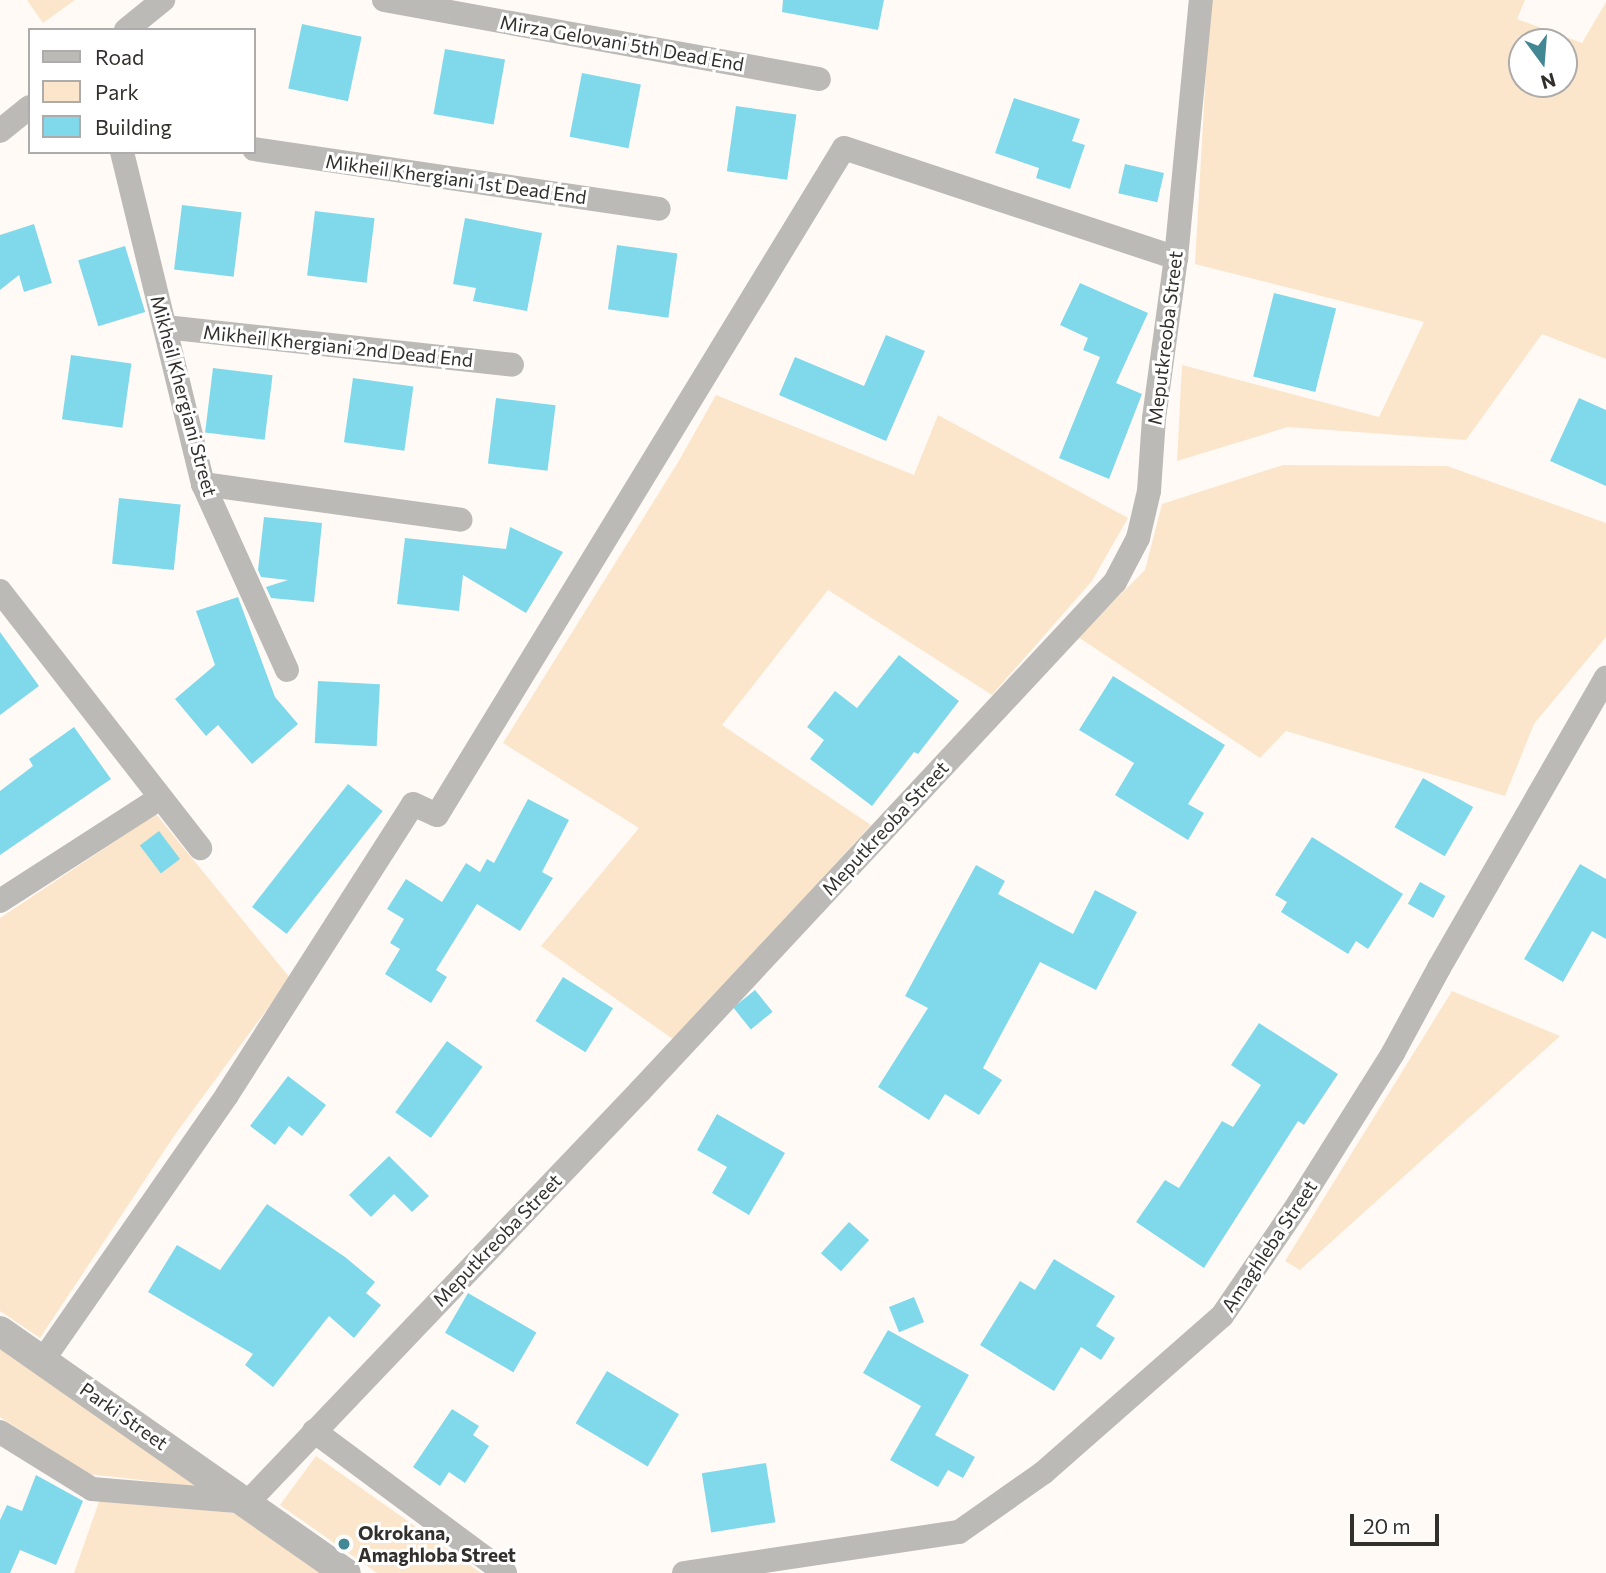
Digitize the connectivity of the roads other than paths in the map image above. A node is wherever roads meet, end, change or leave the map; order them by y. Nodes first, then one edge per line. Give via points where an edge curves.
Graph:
1 (163, 0) edge
2 (384, 0) edge
3 (1200, 0) edge
4 (128, 28) edge
5 (819, 79) dead end
6 (256, 149) edge
7 (122, 154) edge
8 (659, 209) dead end
9 (1176, 258) junction
10 (164, 327) junction
11 (512, 365) dead end
12 (202, 484) junction
13 (461, 520) dead end
14 (0, 591) edge
15 (287, 670) dead end
16 (1606, 678) edge
17 (160, 798) junction
18 (200, 848) dead end
19 (0, 901) edge
20 (0, 1331) edge
21 (43, 1360) junction
22 (0, 1432) edge
23 (314, 1432) junction
24 (248, 1502) junction
25 (346, 1573) edge
26 (505, 1573) edge
27 (684, 1573) edge

1 - 4 street
2 - 5 street, Mirza Gelovani 5th Dead End
3 - 9 street, Meputkreoba Street
6 - 8 street, Mikheil Khergiani 1st Dead End
7 - 10 street, Mikheil Khergiani Street
9 - 21 street via 844,148 437,815 413,804 227,1095
9 - 23 street, Meputkreoba Street via 1149,491 1138,538 1115,582
10 - 11 street, Mikheil Khergiani 2nd Dead End
10 - 12 street, Mikheil Khergiani Street
12 - 13 street
12 - 15 street, Mikheil Khergiani Street
14 - 17 street
16 - 27 street, Amaghleba Street via 1394,1054 1222,1316 1043,1473 959,1532
17 - 18 street
17 - 19 street
20 - 21 street, Parki Street
21 - 24 street, Parki Street
22 - 24 street via 92,1489
23 - 24 street, Meputkreoba Street
23 - 26 street
24 - 25 street, Parki Street

